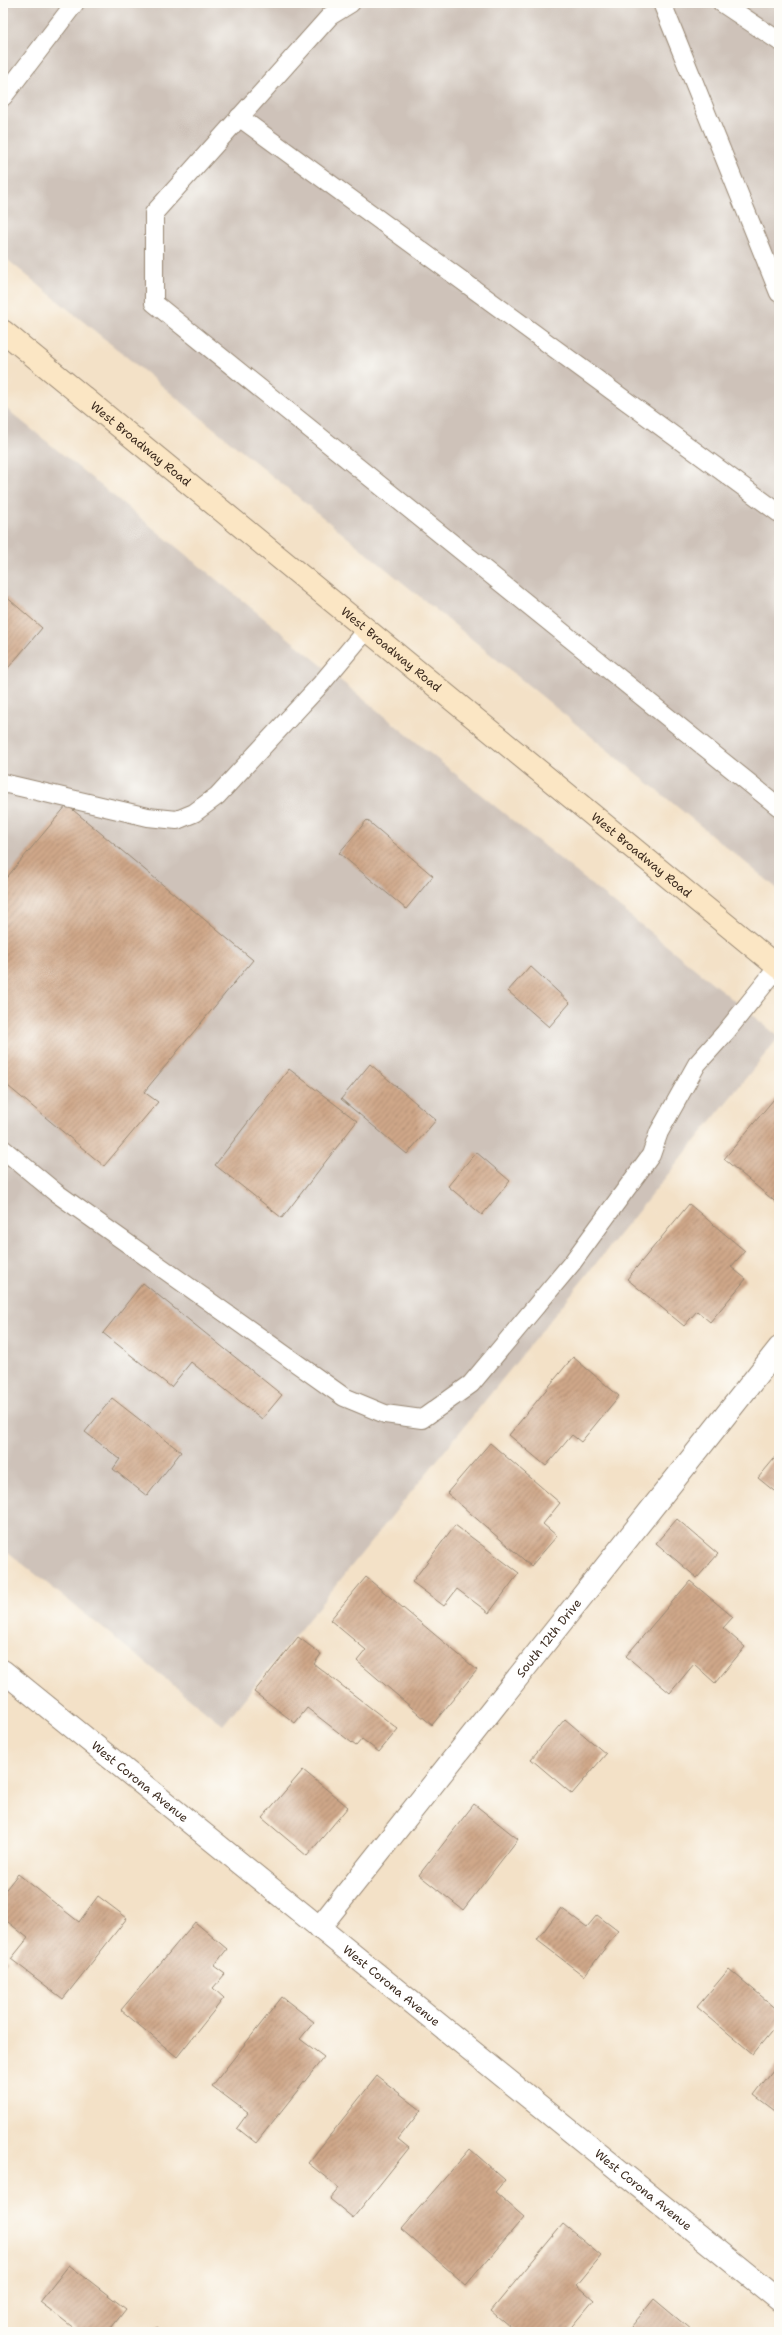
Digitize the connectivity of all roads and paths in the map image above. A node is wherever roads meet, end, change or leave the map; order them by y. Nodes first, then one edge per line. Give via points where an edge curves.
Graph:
1 (75, 3) edge
2 (351, 3) edge
3 (662, 3) edge
4 (722, 3) edge
5 (779, 40) edge
6 (3, 97) edge
7 (239, 117) junction
8 (779, 293) edge
9 (3, 331) edge
10 (779, 513) edge
11 (367, 629) junction
12 (3, 783) edge
13 (779, 806) edge
14 (779, 968) edge
15 (3, 1149) edge
16 (779, 1348) edge
17 (3, 1671) edge
18 (319, 1928) junction
19 (779, 2300) edge

1 - 6 lane
2 - 7 lane via 330,16
3 - 8 lane
4 - 5 lane
7 - 10 lane
7 - 13 lane via 154,213 154,303
9 - 11 main road, West Broadway Road
11 - 12 lane via 321,684 217,796 194,813 177,820 148,817
11 - 14 main road, West Broadway Road
14 - 15 lane via 697,1064 659,1132 651,1155 572,1263 471,1384 422,1419 385,1414 344,1398 55,1192
16 - 18 street, South 12th Drive
17 - 18 street, West Corona Avenue
18 - 19 street, West Corona Avenue

